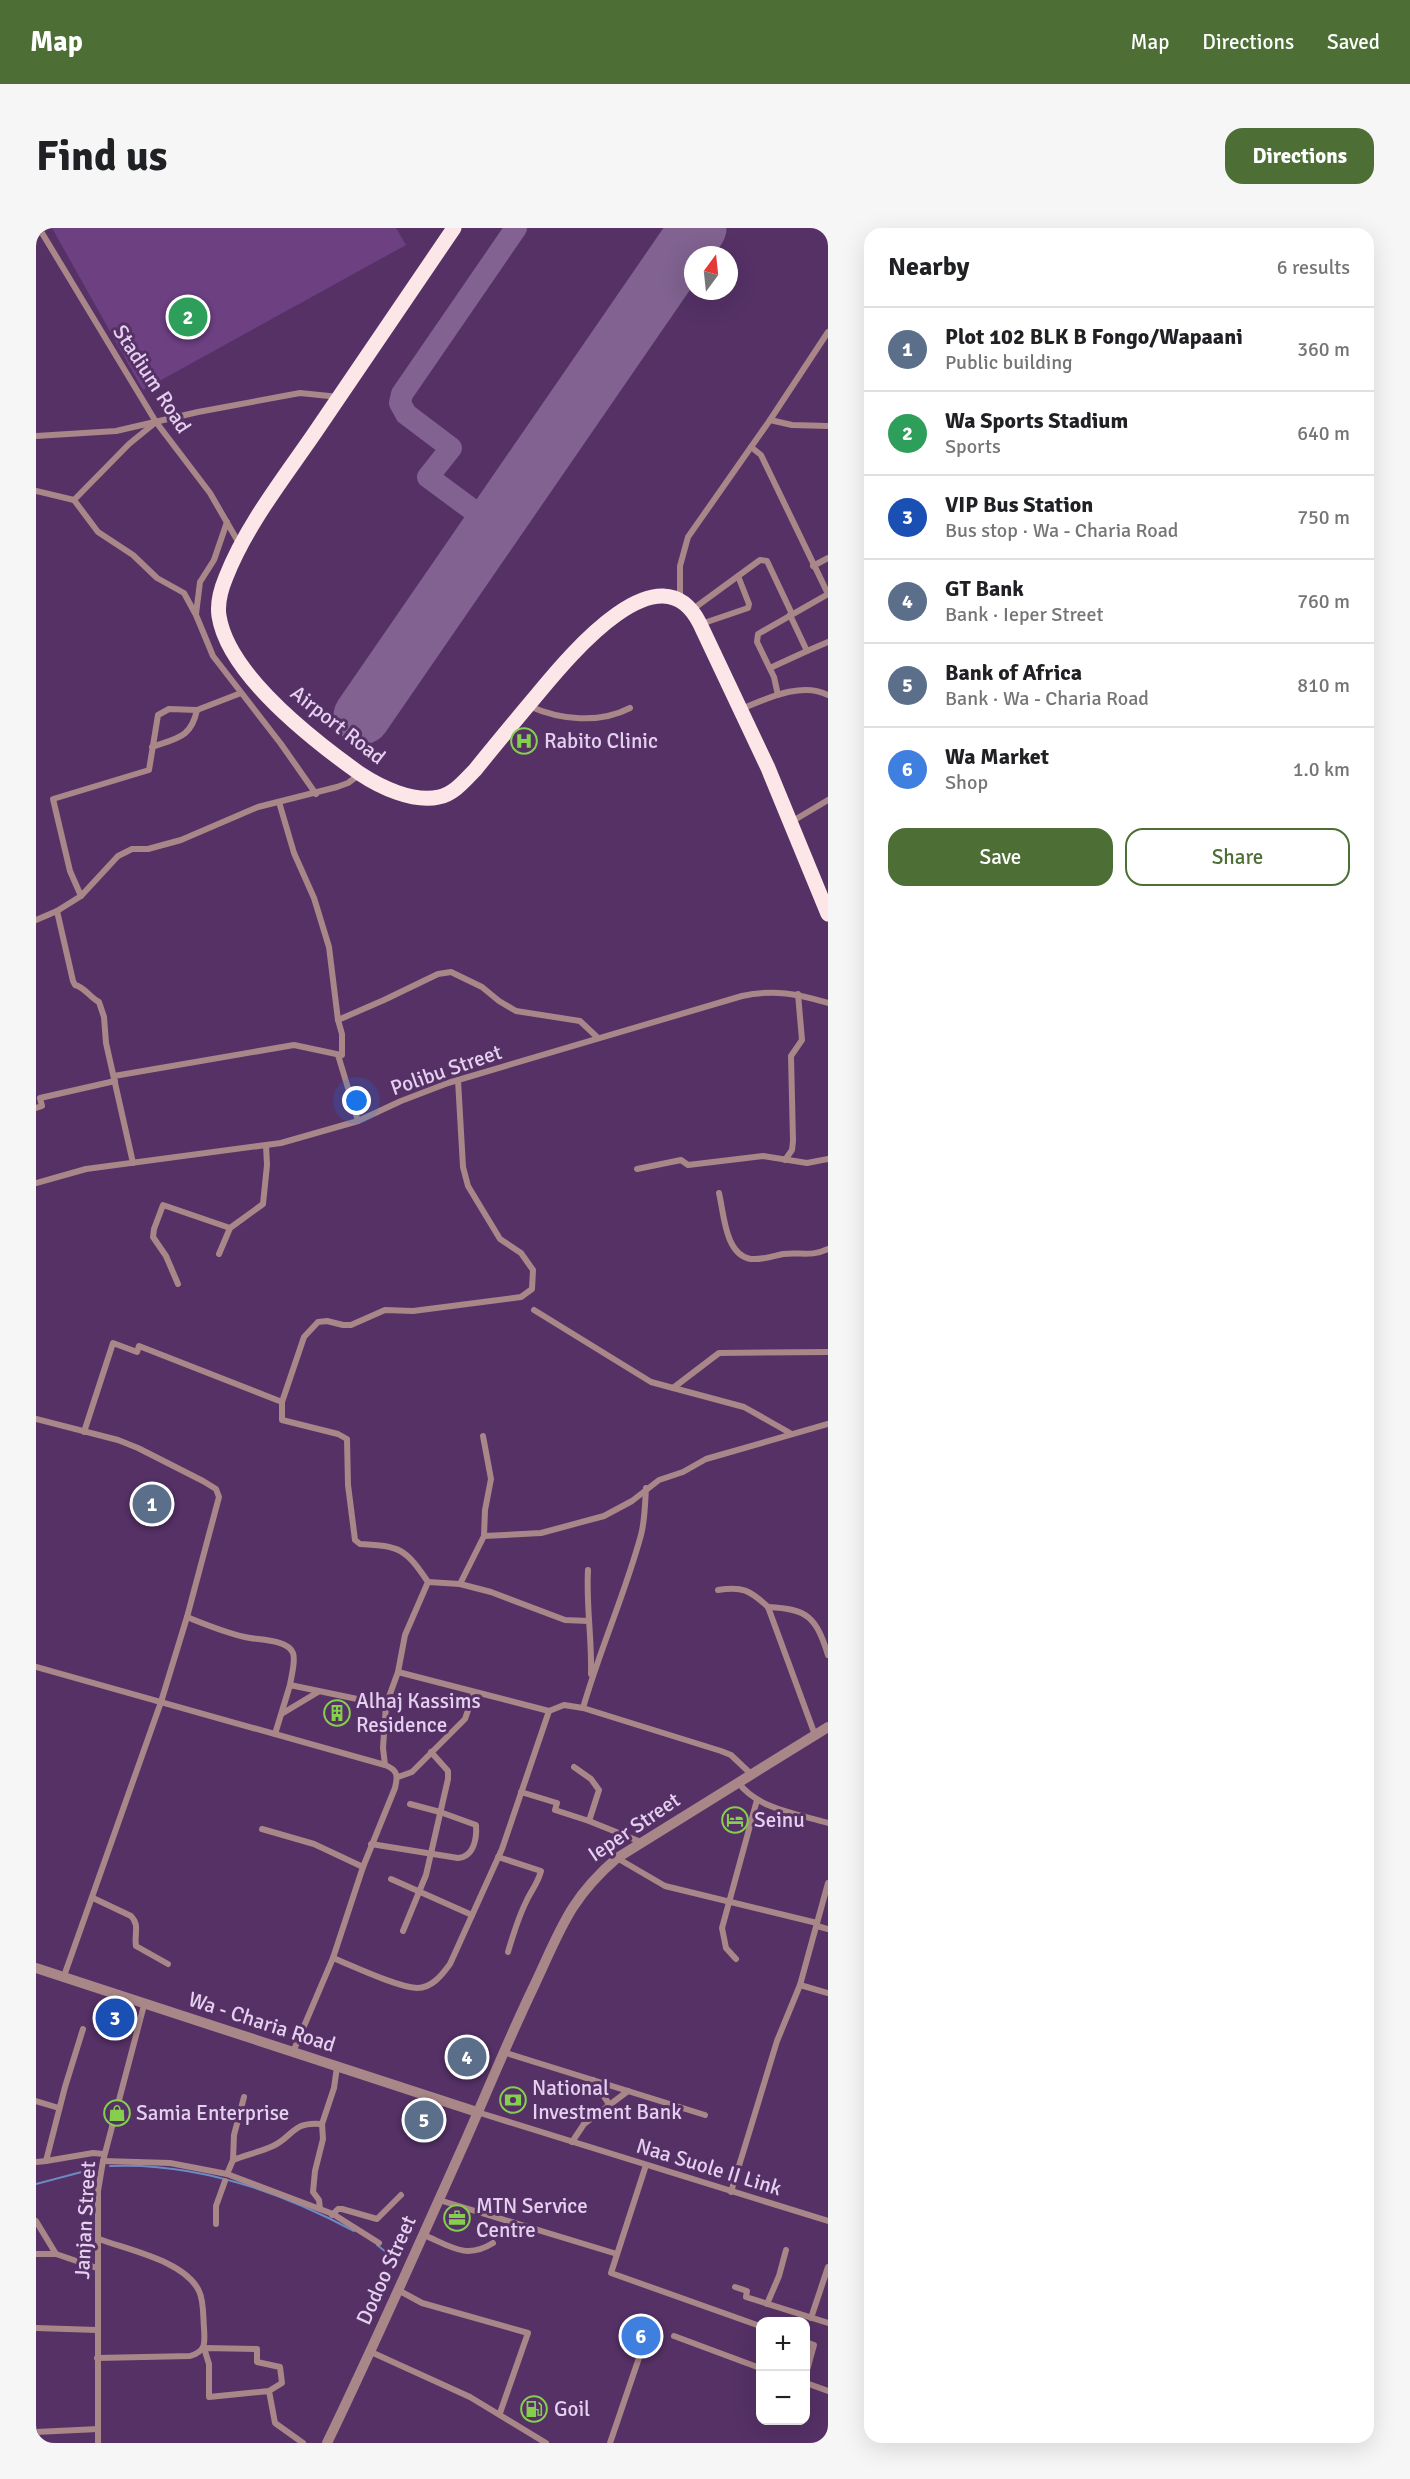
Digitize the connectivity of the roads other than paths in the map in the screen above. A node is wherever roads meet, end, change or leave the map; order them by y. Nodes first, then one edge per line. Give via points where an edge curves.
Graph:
1 (39, 228) edge
2 (454, 228) edge
3 (828, 332) edge
4 (339, 397) junction
5 (770, 420) junction
6 (156, 422) junction
7 (828, 426) edge
8 (36, 436) edge
9 (751, 447) junction
10 (36, 491) edge
11 (74, 501) junction
12 (227, 522) junction
13 (240, 546) junction
14 (828, 558) edge
15 (813, 566) junction
16 (738, 576) junction
17 (828, 594) edge
18 (680, 599) junction
19 (693, 609) junction
20 (196, 615) junction
21 (791, 615) junction
22 (700, 624) junction
23 (828, 642) edge
24 (807, 651) junction
25 (770, 668) junction
26 (241, 693) junction
27 (778, 695) junction
28 (828, 695) edge
29 (528, 705) junction
30 (630, 708) dead end
31 (740, 709) junction
32 (197, 710) junction
33 (152, 747) junction
34 (360, 774) junction
35 (316, 794) junction
36 (828, 800) edge
37 (279, 802) junction
38 (790, 823) junction
39 (81, 896) junction
40 (57, 911) junction
41 (828, 914) edge
42 (36, 920) edge
43 (798, 994) junction
44 (828, 1003) edge
45 (338, 1020) junction
46 (598, 1038) junction
47 (342, 1055) junction
48 (114, 1078) junction
49 (458, 1080) junction
50 (36, 1108) edge
51 (358, 1121) junction
52 (266, 1145) junction
53 (785, 1160) junction
54 (828, 1160) edge
55 (133, 1163) junction
56 (637, 1169) dead end
57 (36, 1183) edge
58 (719, 1192) dead end
59 (230, 1228) junction
60 (828, 1249) edge
61 (219, 1254) dead end
62 (178, 1284) dead end
63 (534, 1310) dead end
64 (828, 1352) edge
65 (673, 1388) junction
66 (282, 1402) junction
67 (36, 1419) edge
68 (828, 1424) edge
69 (84, 1432) junction
70 (790, 1433) junction
71 (483, 1436) dead end
72 (646, 1488) junction
73 (484, 1536) junction
74 (588, 1570) dead end
75 (428, 1582) junction
76 (460, 1584) junction
77 (718, 1590) dead end
78 (768, 1607) junction
79 (187, 1617) junction
80 (588, 1621) junction
81 (828, 1655) edge
82 (36, 1667) edge
83 (398, 1672) junction
84 (591, 1681) junction
85 (290, 1685) junction
86 (318, 1692) junction
87 (474, 1693) junction
88 (161, 1702) junction
89 (386, 1705) junction
90 (583, 1708) junction
91 (549, 1711) junction
92 (283, 1713) junction
93 (828, 1727) edge
94 (275, 1734) junction
95 (815, 1735) junction
96 (431, 1752) junction
97 (385, 1765) junction
98 (574, 1767) dead end
99 (751, 1774) junction
100 (398, 1777) junction
101 (738, 1782) junction
102 (521, 1792) junction
103 (757, 1800) junction
104 (410, 1804) dead end
105 (440, 1812) junction
106 (589, 1821) junction
107 (828, 1823) edge
108 (262, 1829) dead end
109 (641, 1842) junction
110 (371, 1844) junction
111 (431, 1853) junction
112 (498, 1857) junction
113 (617, 1858) junction
114 (363, 1867) junction
115 (391, 1879) dead end
116 (828, 1883) edge
117 (419, 1892) junction
118 (93, 1898) junction
119 (730, 1902) junction
120 (472, 1915) junction
121 (817, 1924) junction
122 (828, 1929) edge
123 (403, 1931) dead end
124 (508, 1952) dead end
125 (333, 1958) junction
126 (736, 1959) dead end
127 (168, 1964) dead end
128 (36, 1968) edge
129 (64, 1976) junction
130 (800, 1985) junction
131 (828, 1993) edge
132 (144, 2004) junction
133 (83, 2029) dead end
134 (503, 2051) junction
135 (293, 2053) junction
136 (337, 2067) junction
137 (592, 2079) junction
138 (628, 2091) junction
139 (244, 2097) dead end
140 (36, 2101) edge
141 (609, 2104) junction
142 (59, 2108) junction
143 (477, 2112) junction
144 (705, 2115) dead end
145 (322, 2124) junction
146 (572, 2142) junction
147 (103, 2158) junction
148 (232, 2160) junction
149 (46, 2161) junction
150 (36, 2162) edge
151 (646, 2165) junction
152 (226, 2177) junction
153 (731, 2192) junction
154 (401, 2195) dead end
155 (439, 2200) junction
156 (320, 2209) junction
157 (333, 2214) junction
158 (36, 2221) edge
159 (828, 2221) edge
160 (216, 2224) dead end
161 (424, 2235) junction
162 (99, 2240) junction
163 (379, 2242) dead end
164 (493, 2243) dead end
165 (786, 2250) dead end
166 (36, 2254) edge
167 (56, 2254) junction
168 (616, 2254) junction
169 (828, 2267) edge
170 (97, 2268) junction
171 (735, 2287) dead end
172 (398, 2290) junction
173 (767, 2304) junction
174 (811, 2318) junction
175 (828, 2323) edge
176 (756, 2325) edge
177 (36, 2328) edge
178 (97, 2330) junction
179 (674, 2336) dead end
180 (810, 2344) edge
181 (204, 2348) junction
182 (642, 2349) dead end
183 (371, 2352) junction
184 (97, 2358) junction
185 (810, 2359) edge
186 (756, 2367) edge
187 (810, 2385) edge
188 (269, 2391) junction
189 (828, 2391) edge
190 (500, 2413) junction
191 (98, 2429) junction
192 (36, 2432) edge
193 (98, 2443) edge
194 (303, 2443) edge
195 (327, 2443) edge
196 (546, 2443) edge
197 (610, 2443) edge

1 - 6 street, Stadium Road
2 - 4 highway, Airport Road
3 - 5 street
4 - 6 street via 300,393
4 - 13 highway, Airport Road
5 - 7 street
5 - 9 street
6 - 8 street via 116,430
6 - 11 street
6 - 12 street, Stadium Road
9 - 15 street via 761,455
9 - 18 street via 688,537 680,566
10 - 11 street
11 - 20 street via 98,532 133,555 157,578 184,593
12 - 13 street, Stadium Road
12 - 20 street via 214,560 200,582
13 - 34 highway, Airport Road via 219,595 219,616 226,638 273,702
14 - 15 street
15 - 17 street
16 - 19 street
16 - 21 street via 760,560 767,561
16 - 22 street via 748,608
17 - 21 street
18 - 19 highway
18 - 29 highway, Airport Road via 664,595 647,598 604,624 577,648
19 - 22 highway
20 - 26 street via 213,656
21 - 24 street
21 - 25 street via 758,634 757,642
22 - 31 highway
23 - 24 street
24 - 25 street
25 - 27 street
26 - 32 street
26 - 35 street
27 - 28 street via 811,689
27 - 31 street
29 - 30 street via 548,714 589,718 615,716
29 - 34 highway, Airport Road via 475,770 441,797 421,799 402,794
31 - 38 highway
32 - 33 street via 194,726 182,737
32 - 33 street via 170,709 158,715
33 - 39 street via 149,770 53,799 70,871
34 - 35 street via 348,783
35 - 37 street
36 - 38 street
37 - 39 street via 258,807 182,840 132,849 118,856
37 - 45 street via 329,947
38 - 41 highway
39 - 40 street
40 - 42 street
40 - 48 street via 73,981 99,1002
43 - 44 street, Polibu Street
43 - 46 street, Polibu Street via 749,994
43 - 53 street via 802,1040 791,1056 793,1141
45 - 46 street via 438,974 451,972 482,987 516,1011 580,1021
45 - 47 street
46 - 49 street, Polibu Street
47 - 48 street via 294,1045
47 - 51 street via 338,1054
48 - 50 street via 40,1098 42,1106
48 - 55 street
49 - 51 street, Polibu Street
49 - 66 street via 465,1177 500,1239 521,1253 533,1270 532,1289 521,1297 413,1311 385,1310 351,1324 318,1322 304,1337
51 - 52 street, Polibu Street
52 - 55 street, Polibu Street
52 - 59 street via 263,1204
53 - 54 street
53 - 56 street via 763,1156 688,1165 681,1160
55 - 57 street, Polibu Street via 86,1169
58 - 60 street via 733,1247 742,1256 760,1259 814,1255
59 - 61 street
59 - 62 street via 163,1205 153,1237
63 - 65 street via 651,1382
64 - 65 street via 718,1353
65 - 70 street via 744,1407
66 - 69 street via 139,1346 137,1352 113,1343
66 - 75 street via 282,1420 346,1439 357,1543 399,1549
67 - 69 street
68 - 70 street
69 - 79 street via 138,1448 216,1489 219,1497
70 - 72 street via 706,1459
71 - 73 street via 491,1479
72 - 73 street via 632,1501 604,1516 541,1533
72 - 84 street via 642,1532
73 - 76 street
74 - 80 street
75 - 76 street
75 - 83 street via 405,1635
76 - 80 street via 565,1620
77 - 78 street via 736,1587 754,1594
78 - 81 street via 795,1609 812,1620
78 - 95 street
79 - 85 street via 213,1628 290,1648 294,1654
79 - 88 street
80 - 84 street
82 - 88 street
83 - 87 street
83 - 89 street
84 - 90 street
85 - 86 street
85 - 92 street
86 - 89 street
86 - 92 street
87 - 91 street
87 - 96 street via 465,1719
88 - 94 street
88 - 118 street
89 - 97 street
90 - 91 street via 564,1705
90 - 99 street via 721,1751
91 - 102 street
92 - 94 street
93 - 95 street, Ieper Street
94 - 97 street
95 - 99 street, Ieper Street
96 - 100 street via 412,1772
96 - 105 street via 448,1771
97 - 100 street via 392,1767
98 - 106 street via 599,1790
99 - 101 street, Ieper Street
100 - 110 street
101 - 103 street via 746,1794
101 - 109 street, Ieper Street
102 - 106 street via 556,1803 555,1810
102 - 112 street
103 - 107 street
103 - 119 street
104 - 105 street
105 - 111 street
105 - 111 street via 476,1825 474,1845 463,1858
106 - 109 street
108 - 114 street via 314,1844
109 - 113 street, Ieper Street
110 - 111 street
110 - 114 street
111 - 117 street
112 - 120 street
112 - 124 street via 541,1871
113 - 119 street via 665,1886
113 - 134 street, Ieper Street via 595,1877 571,1907
114 - 125 street
115 - 117 street
116 - 121 street
117 - 120 street
117 - 123 street
118 - 127 street via 136,1920 136,1946
118 - 129 street
119 - 121 street
119 - 126 street via 722,1928 726,1948
120 - 125 street via 450,1964 438,1980 418,1988
121 - 122 street
121 - 130 street
125 - 135 street
128 - 129 street, Wa - Charia Road
129 - 132 street, Wa - Charia Road
130 - 131 street
130 - 153 street via 776,2043
132 - 135 street, Wa - Charia Road
132 - 147 street, Janjan Street
133 - 142 street
134 - 137 street
134 - 143 street, Ieper Street
135 - 136 street, Wa - Charia Road
136 - 143 street, Wa - Charia Road
136 - 145 street
137 - 138 street
137 - 141 street
138 - 141 street
138 - 144 street
139 - 148 street
140 - 142 street
141 - 146 street via 585,2124
142 - 149 street
143 - 146 street, Naa Suole II Link
143 - 155 street, Dodoo Street
145 - 148 street via 298,2127 274,2146
145 - 156 street via 313,2193
146 - 151 street, Naa Suole II Link
147 - 149 street via 93,2153
147 - 152 street via 170,2163
147 - 162 street, Janjan Street via 97,2214
148 - 152 street
149 - 150 street
151 - 153 street, Naa Suole II Link
151 - 168 street
152 - 156 street
152 - 160 street via 216,2206
153 - 159 street, Naa Suole II Link
154 - 157 street via 377,2219 342,2209
155 - 161 street, Dodoo Street
155 - 168 street
156 - 157 street
157 - 163 street
158 - 167 street
161 - 164 street via 471,2253
161 - 172 street, Dodoo Street
162 - 170 street, Janjan Street
162 - 181 street via 163,2262 189,2277 200,2292
165 - 173 street
166 - 167 street
167 - 170 street
168 - 176 street via 611,2273
169 - 174 street
170 - 178 street, Janjan Street
171 - 173 street via 747,2291 746,2297
172 - 183 street, Dodoo Street
172 - 190 street via 422,2303 528,2333
173 - 174 street
174 - 175 street
177 - 178 street
178 - 184 street, Janjan Street
179 - 186 street
180 - 185 street via 814,2345
181 - 184 street via 190,2356
181 - 188 street via 209,2364 209,2397
181 - 188 street via 257,2349 257,2362 280,2367 282,2383
182 - 197 street
183 - 190 street
183 - 195 street, Dodoo Street
184 - 191 street, Janjan Street
187 - 189 street
188 - 194 street via 275,2423
190 - 196 street
191 - 192 street
191 - 193 street, Janjan Street

